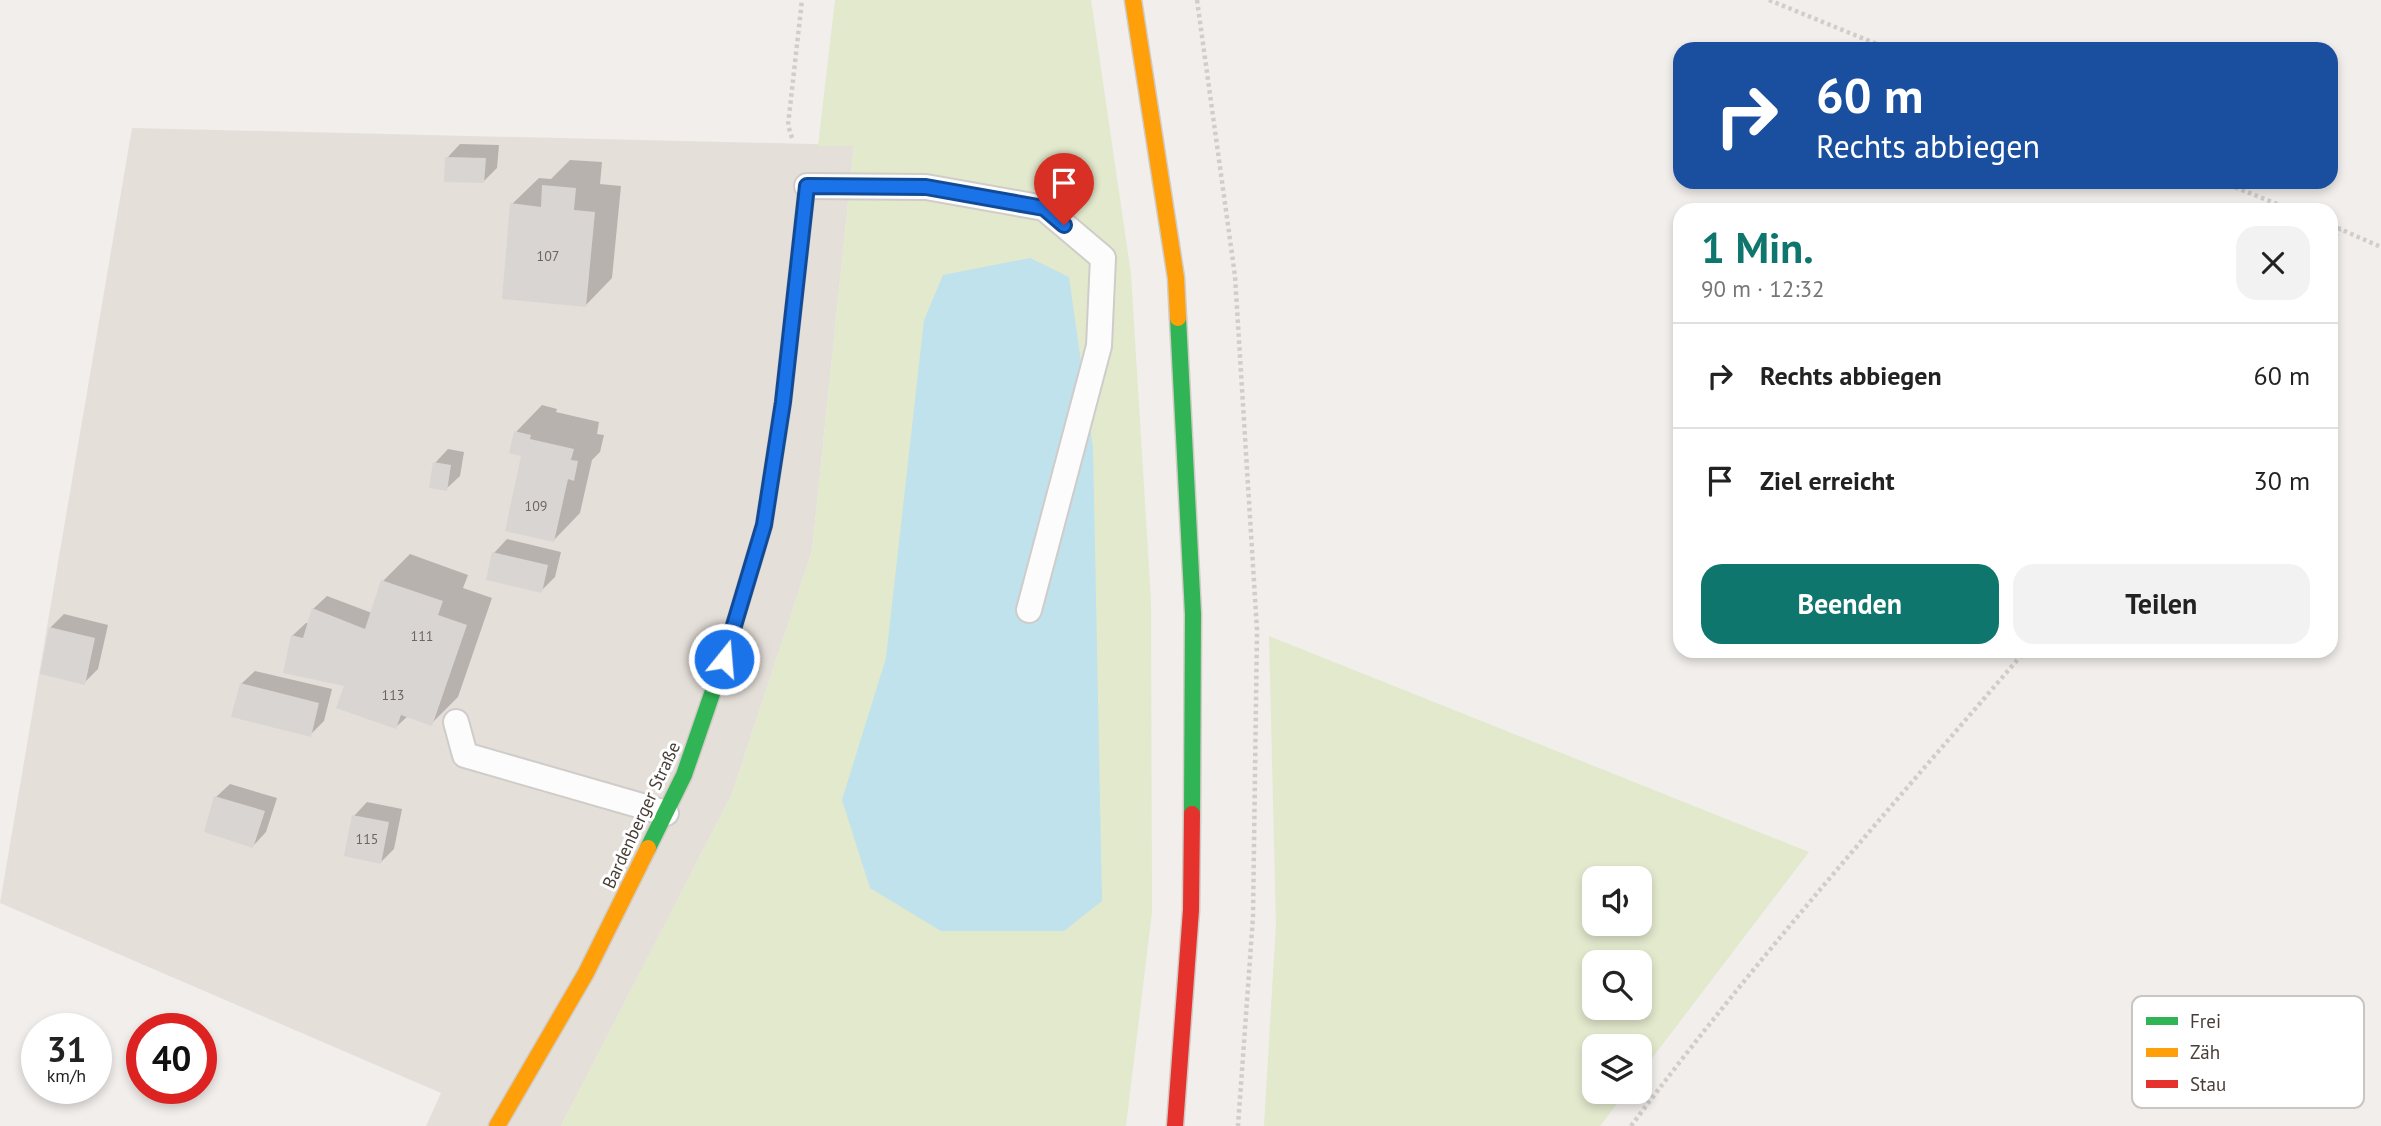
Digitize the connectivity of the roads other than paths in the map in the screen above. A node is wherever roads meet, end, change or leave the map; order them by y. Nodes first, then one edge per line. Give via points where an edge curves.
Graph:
1 (1133, 0) edge
2 (807, 186) joint
3 (1029, 610) dead end
4 (456, 722) dead end
5 (666, 813) junction
6 (497, 1126) edge
7 (1175, 1126) edge

1 - 7 main road via 1176,278 1194,614 1191,910
2 - 3 lane via 926,187 1044,208 1103,258 1098,346
2 - 5 main road, Bardenberger Straße via 764,525 684,775
4 - 5 lane via 465,755
5 - 6 main road, Bardenberger Straße via 586,973

